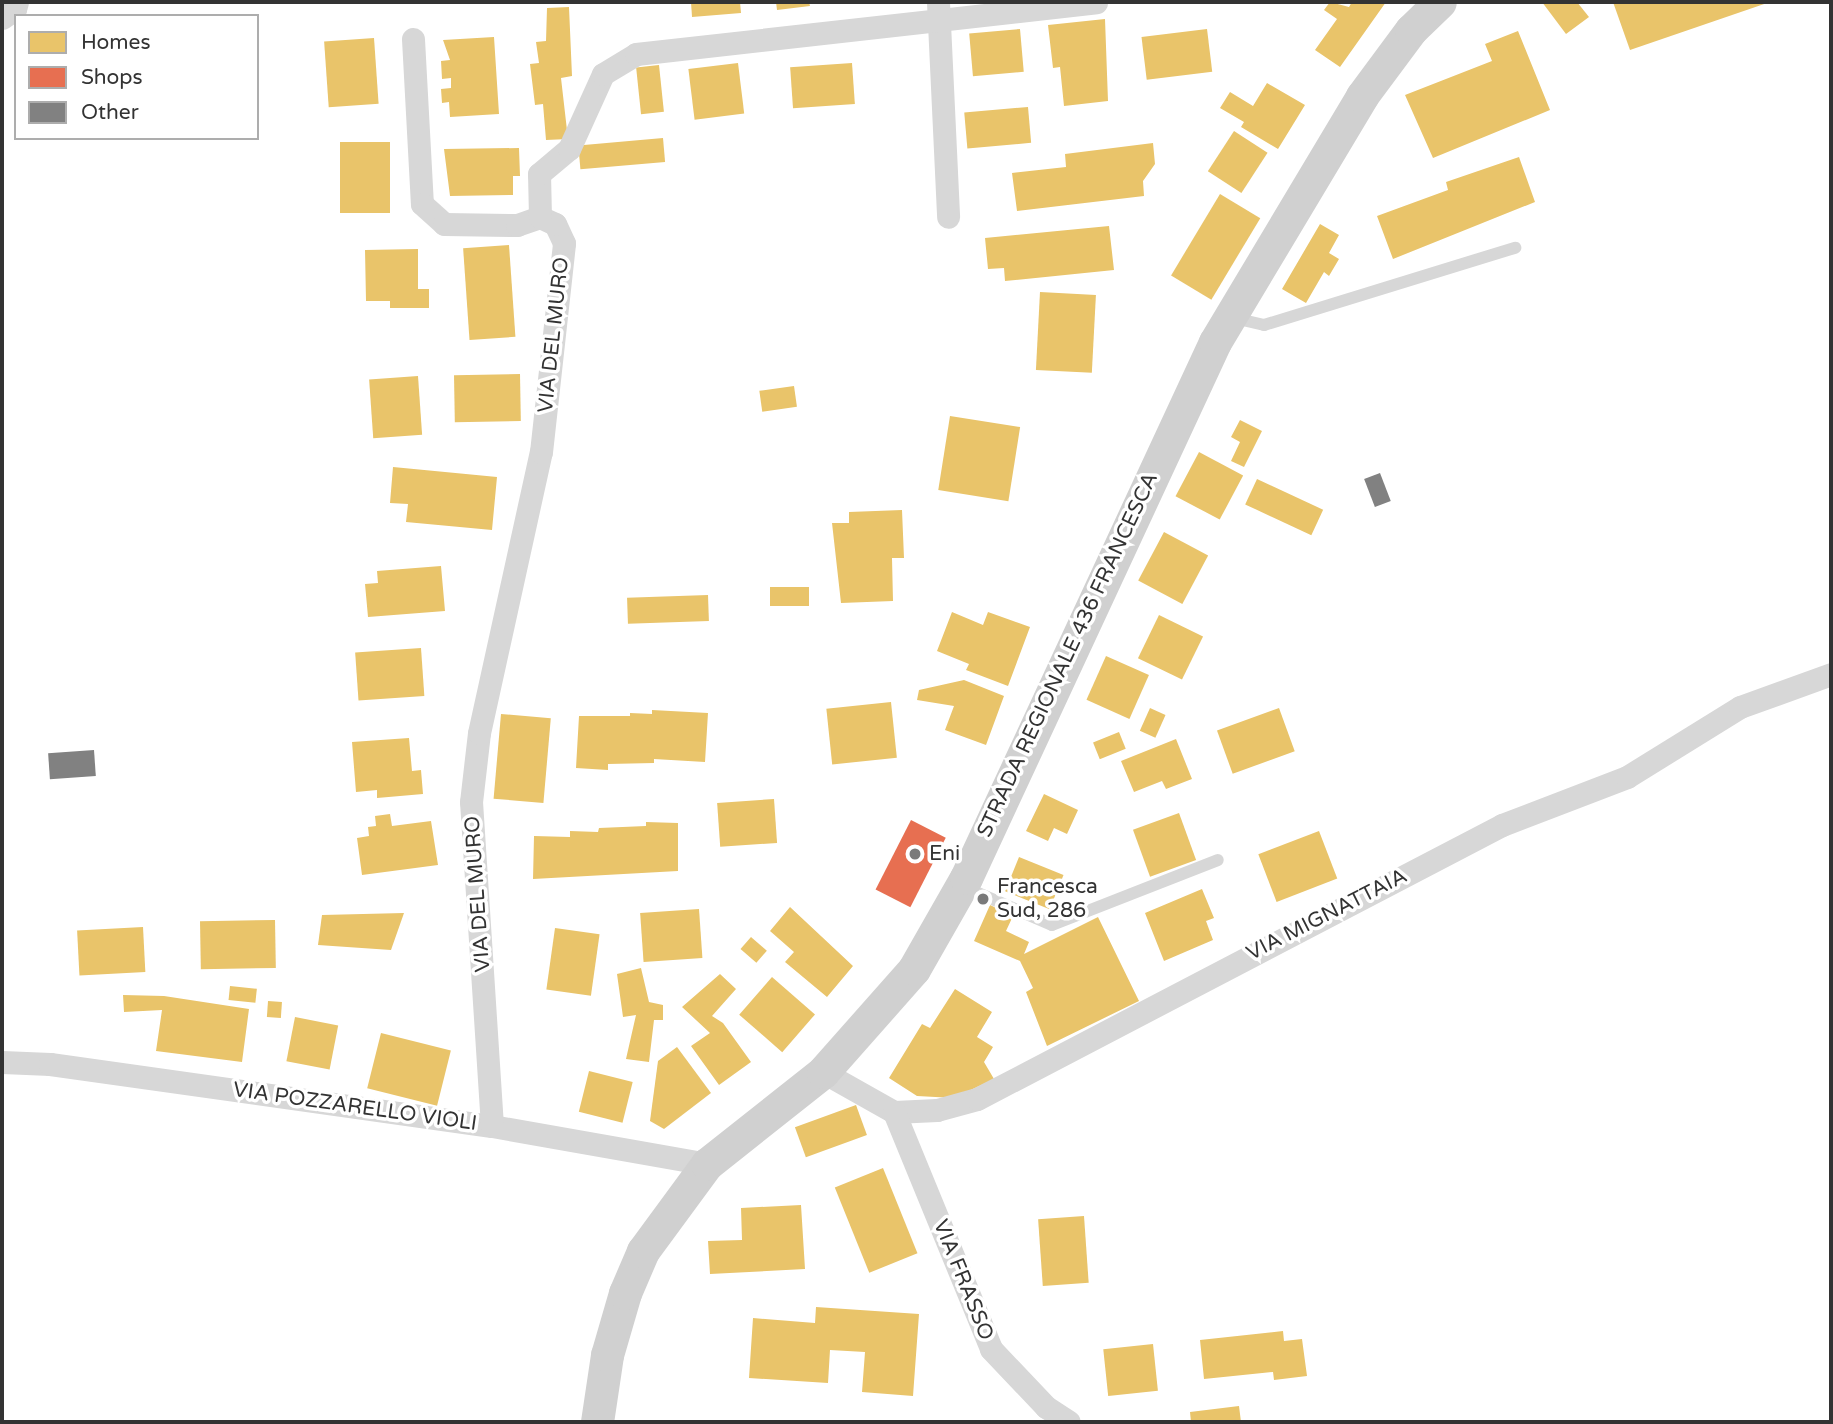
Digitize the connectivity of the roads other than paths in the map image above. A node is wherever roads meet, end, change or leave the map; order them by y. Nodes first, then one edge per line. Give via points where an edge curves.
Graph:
1 (17, 2) edge
2 (1096, 2) edge
3 (1440, 2) edge
4 (939, 10) edge
5 (2, 18) edge
6 (413, 38) dead end
7 (540, 217) junction
8 (947, 217) dead end
9 (1515, 248) dead end
10 (1230, 317) junction
11 (1831, 674) edge
12 (1218, 860) dead end
13 (962, 886) junction
14 (2, 1062) edge
15 (823, 1072) junction
16 (894, 1112) junction
17 (492, 1126) junction
18 (707, 1164) junction
19 (597, 1422) edge
20 (1069, 1422) edge

1 - 5 street
2 - 4 street
3 - 10 street, STRADA REGIONALE 436 FRANCESCA via 1411,30 1362,96
4 - 7 street via 636,54 617,61 603,74 569,149 540,174
4 - 8 street
6 - 7 street via 422,205 444,224 517,225
7 - 17 street, VIA DEL MURO via 555,224 564,243 541,452 479,733 471,802
9 - 10 lane via 1264,325
10 - 13 street, STRADA REGIONALE 436 FRANCESCA via 1130,518
11 - 16 street, VIA MIGNATTAIA via 1740,706 1627,777 1502,825 977,1099 937,1110
12 - 13 lane via 1052,925
13 - 15 street, STRADA REGIONALE 436 FRANCESCA via 914,969
14 - 17 street, VIA POZZARELLO VIOLI via 50,1064
15 - 16 street
15 - 18 street, STRADA REGIONALE 436 FRANCESCA
16 - 20 street, VIA FRASSO via 991,1349 1046,1407
17 - 18 street, VIA POZZARELLO VIOLI
18 - 19 street, STRADA REGIONALE 436 FRANCESCA via 643,1251 625,1293 607,1355

